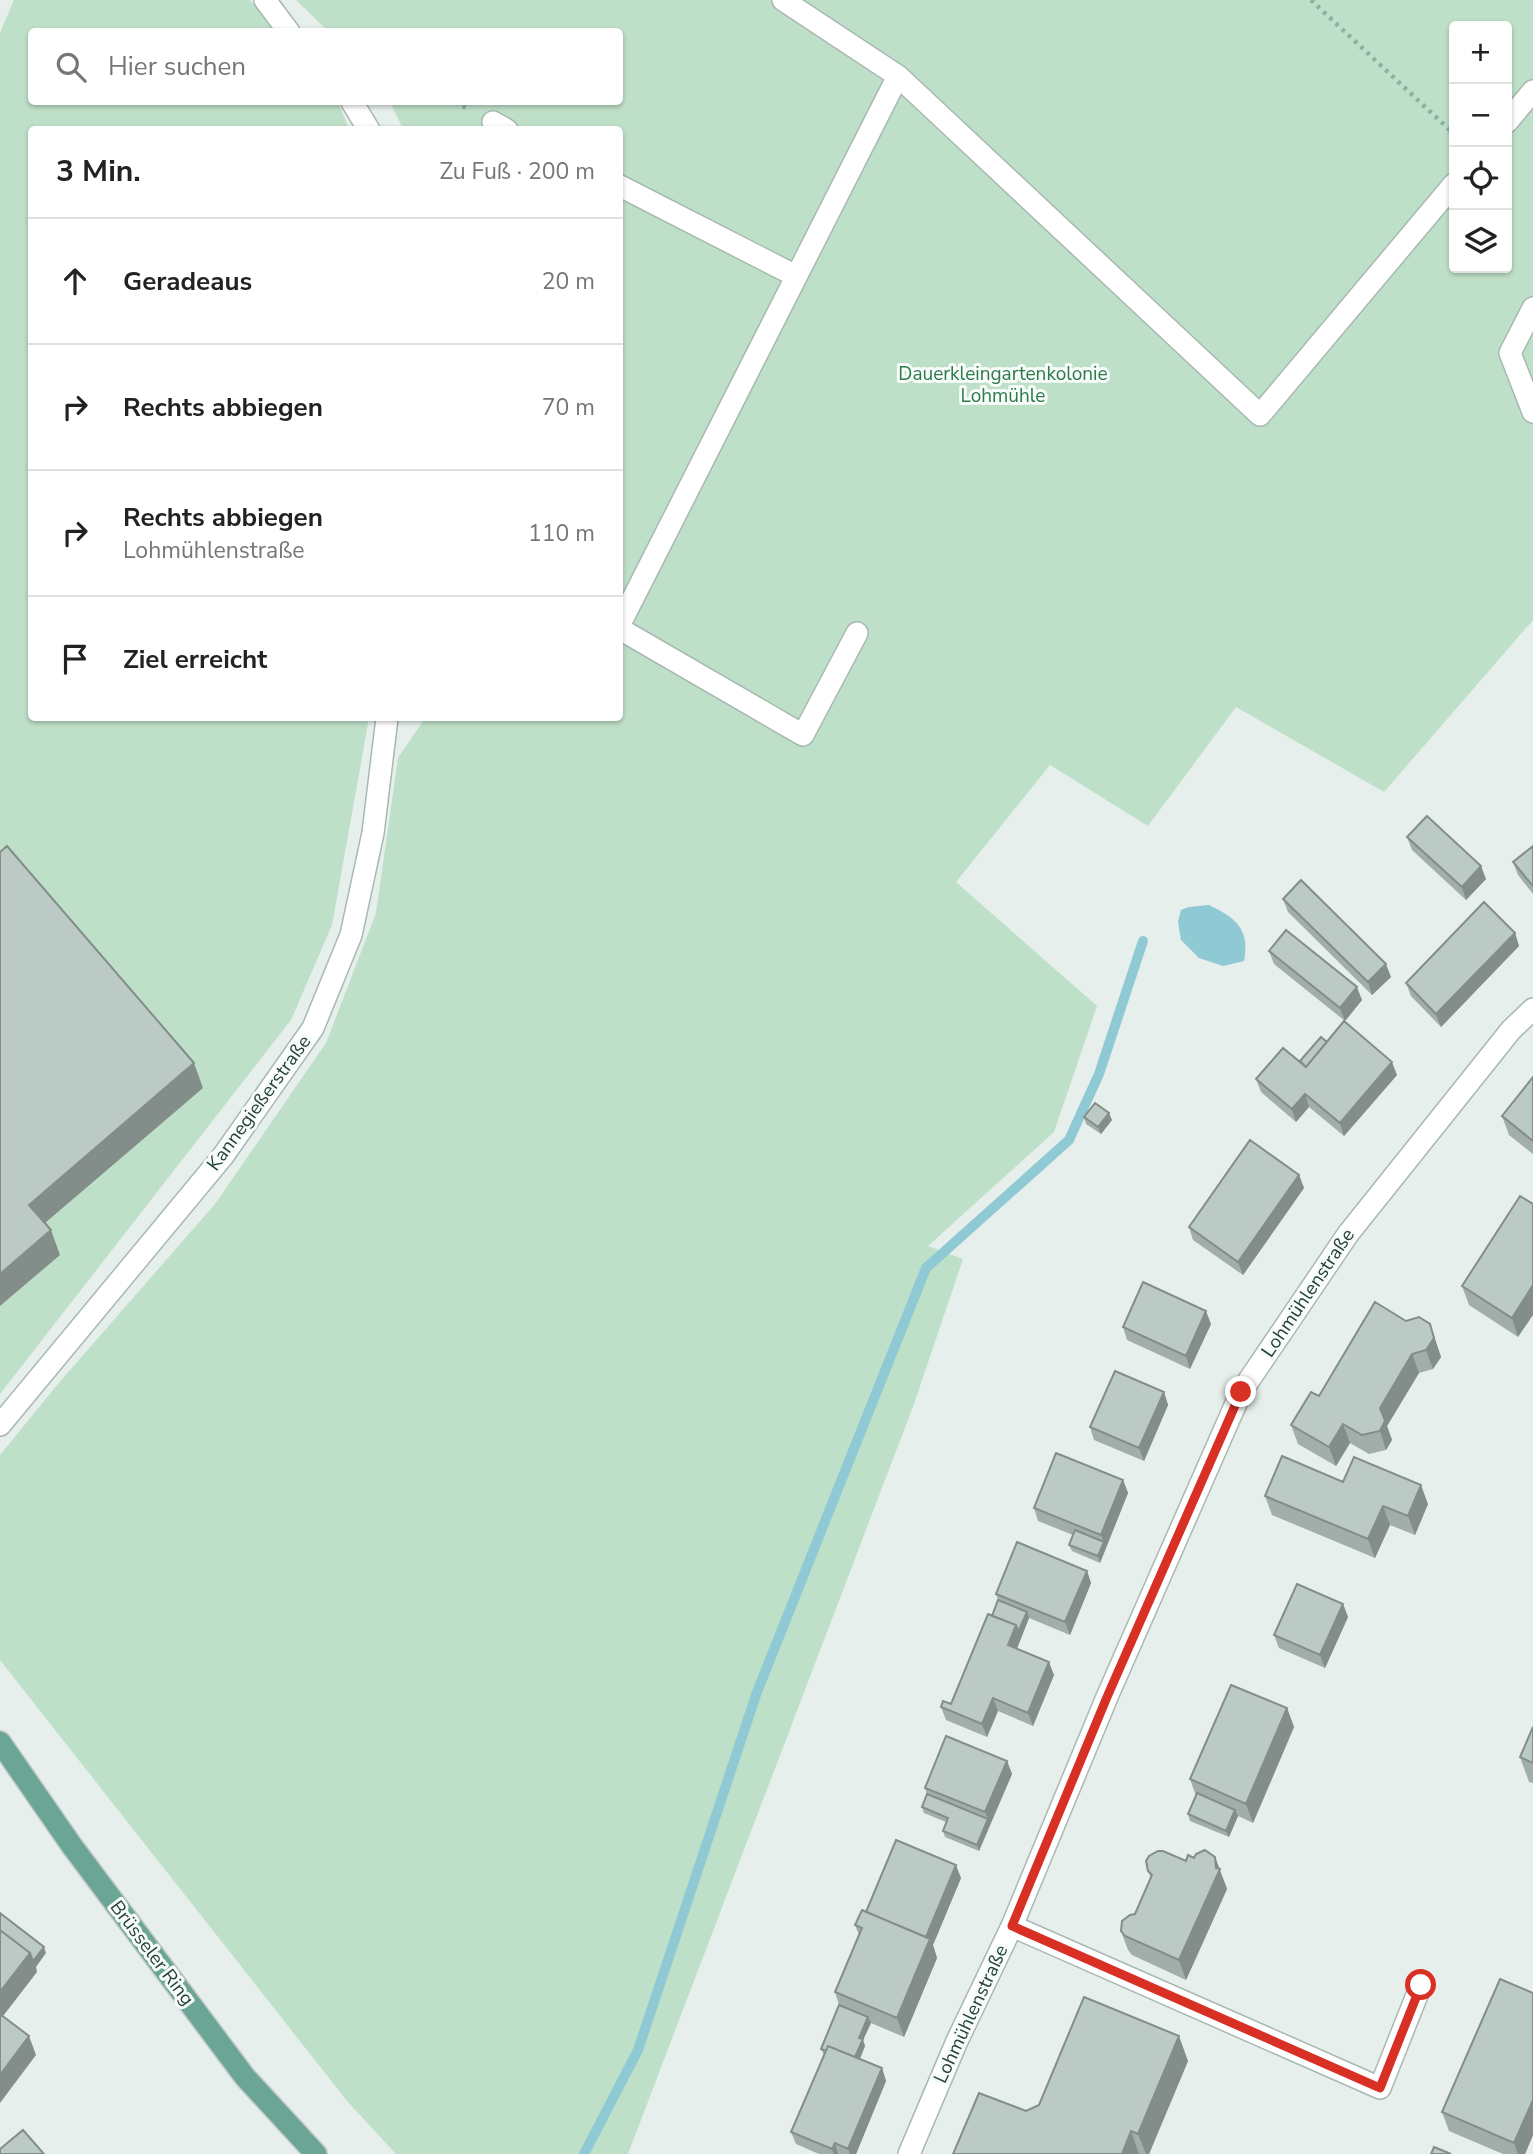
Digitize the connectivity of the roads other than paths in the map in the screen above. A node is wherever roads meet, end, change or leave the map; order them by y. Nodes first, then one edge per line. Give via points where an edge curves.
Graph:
1 (265, 0) edge
2 (783, 0) edge
3 (286, 28) edge
4 (898, 76) junction
5 (1533, 91) edge
6 (354, 105) edge
7 (1512, 116) edge
8 (367, 126) edge
9 (623, 188) edge
10 (1449, 190) edge
11 (796, 276) junction
12 (1533, 308) edge
13 (1533, 412) edge
14 (623, 621) edge
15 (623, 629) edge
16 (857, 634) dead end
17 (387, 721) edge
18 (1533, 1009) edge
19 (0, 1425) edge
20 (0, 1742) edge
21 (1012, 1926) junction
22 (1421, 1985) dead end
23 (316, 2154) edge
24 (909, 2154) edge

1 - 3 street
2 - 4 street
4 - 10 street via 1259,415
4 - 11 street
5 - 7 street
6 - 8 street
9 - 11 street
11 - 14 street
12 - 13 street via 1510,353
15 - 16 street via 803,735
17 - 19 street, Kannegießerstraße via 373,833 352,935 313,1028 223,1156
18 - 21 street, Lohmühlenstraße via 1511,1030 1348,1234 1241,1392
20 - 23 main road, Brüsseler Ring via 245,2077
21 - 22 street via 1380,2088
21 - 24 street, Lohmühlenstraße

